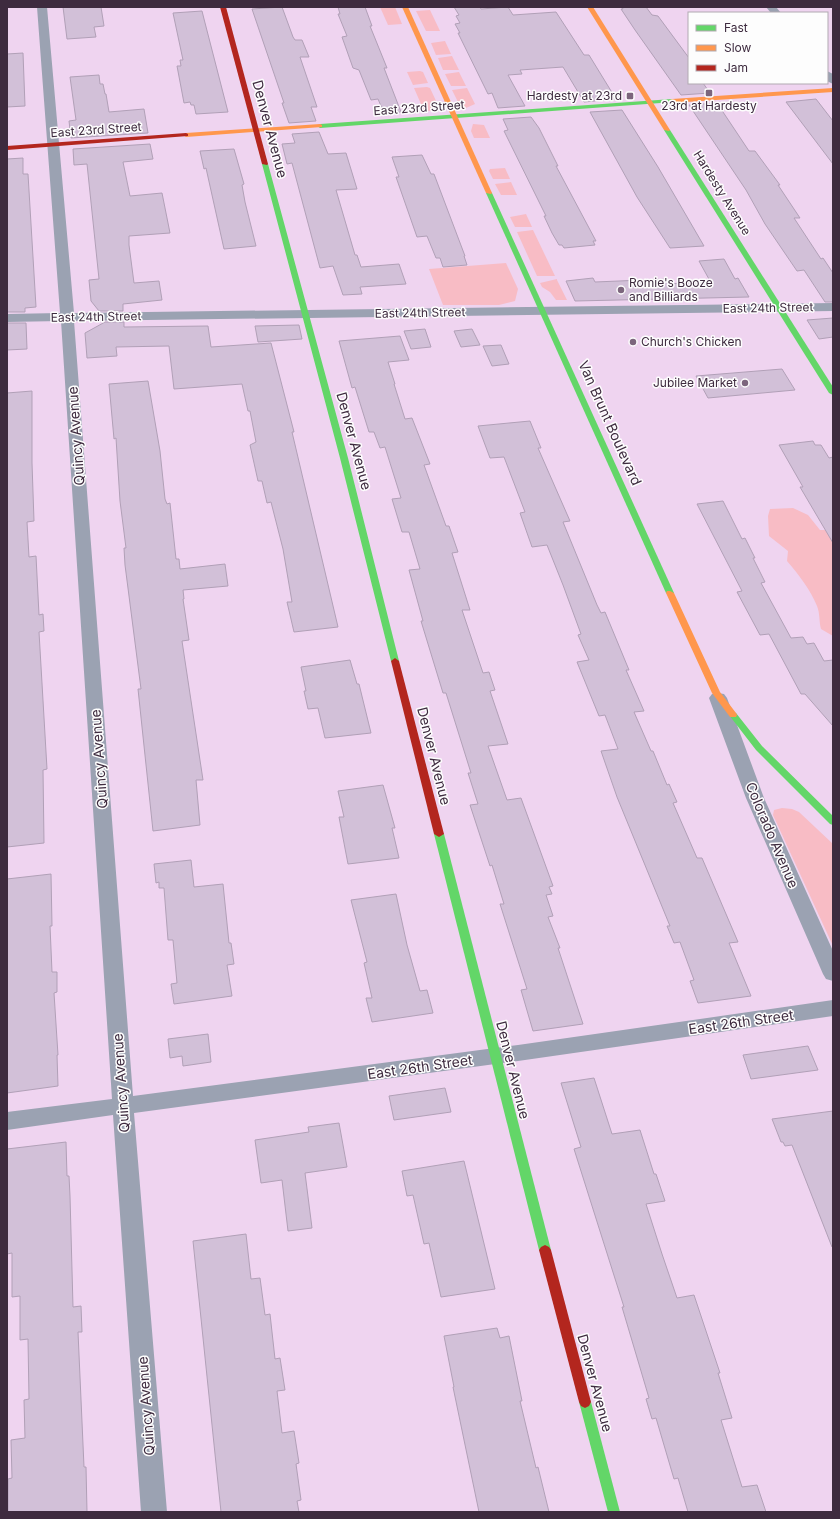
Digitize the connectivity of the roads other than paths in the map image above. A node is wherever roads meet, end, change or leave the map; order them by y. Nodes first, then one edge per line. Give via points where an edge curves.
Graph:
1 (42, 7) edge
2 (223, 7) edge
3 (405, 7) edge
4 (590, 7) edge
5 (833, 90) edge
6 (651, 103) junction
7 (454, 117) junction
8 (256, 131) junction
9 (53, 145) junction
10 (7, 148) edge
11 (778, 307) junction
12 (833, 307) edge
13 (544, 312) junction
14 (305, 315) junction
15 (67, 317) junction
16 (7, 318) edge
17 (833, 393) edge
18 (716, 693) junction
19 (833, 822) edge
20 (833, 974) edge
21 (833, 1008) edge
22 (495, 1057) junction
23 (123, 1107) junction
24 (7, 1121) edge
25 (154, 1512) edge
26 (614, 1512) edge

1 - 9 street, Quincy Avenue
2 - 8 street, Denver Avenue
3 - 7 street, Van Brunt Boulevard
4 - 6 street, Hardesty Avenue
5 - 6 street, East 23rd Street
6 - 7 street, East 23rd Street
6 - 11 street, Hardesty Avenue
7 - 8 street, East 23rd Street
7 - 13 street, Van Brunt Boulevard
8 - 9 street, East 23rd Street
8 - 14 street, Denver Avenue
9 - 10 street, East 23rd Street
9 - 15 street, Quincy Avenue
11 - 12 street, East 24th Street
11 - 13 street, East 24th Street
11 - 17 street, Hardesty Avenue
13 - 14 street, East 24th Street
13 - 18 street, Van Brunt Boulevard
14 - 15 street, East 24th Street
14 - 22 street, Denver Avenue via 346,465
15 - 16 street, East 24th Street
15 - 23 street, Quincy Avenue
18 - 19 street, Van Brunt Boulevard via 759,748
18 - 20 street, Colorado Avenue via 755,798
21 - 22 street, East 26th Street
22 - 23 street, East 26th Street
22 - 26 street, Denver Avenue
23 - 24 street, East 26th Street
23 - 25 street, Quincy Avenue

